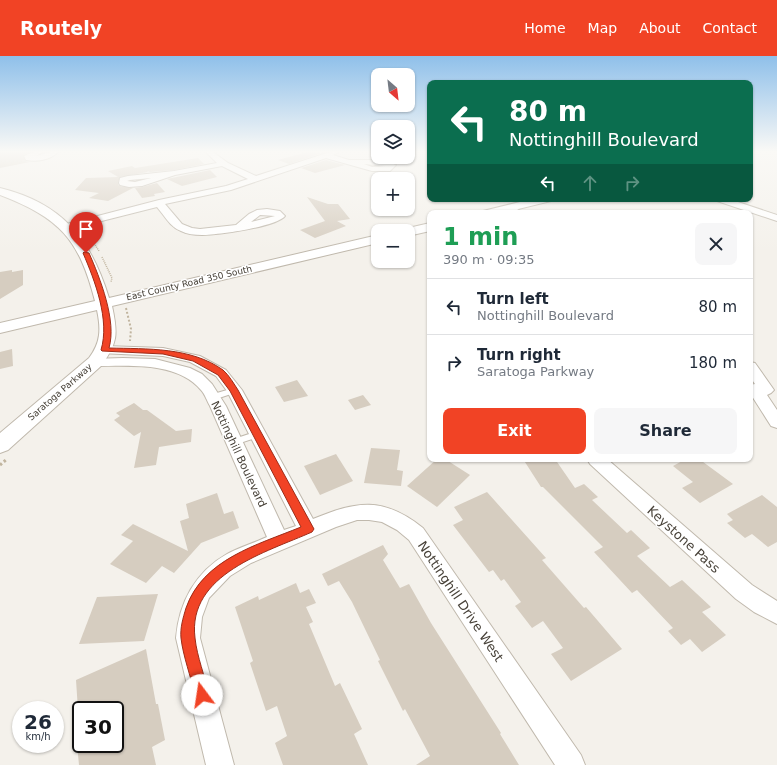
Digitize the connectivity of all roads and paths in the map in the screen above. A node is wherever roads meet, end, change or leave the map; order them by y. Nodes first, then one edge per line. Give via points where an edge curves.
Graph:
1 (237, 185) edge
2 (0, 191) edge
3 (526, 202) edge
4 (729, 202) edge
5 (161, 206) junction
6 (511, 210) edge
7 (753, 210) edge
8 (753, 210) edge
9 (777, 218) edge
10 (240, 226) dead end
11 (66, 227) junction
12 (427, 227) edge
13 (415, 230) edge
14 (371, 241) edge
15 (103, 304) junction
16 (0, 328) edge
17 (100, 356) junction
18 (753, 372) edge
19 (234, 390) junction
20 (762, 390) edge
21 (212, 397) junction
22 (777, 422) edge
23 (258, 434) junction
24 (234, 442) junction
25 (0, 445) edge
26 (599, 462) edge
27 (308, 529) junction
28 (279, 541) junction
29 (777, 613) edge
30 (220, 765) edge
31 (571, 765) edge

1 - 5 street
2 - 11 street via 46,211
3 - 6 street
4 - 7 street
5 - 10 street via 181,228 193,232 215,232
5 - 11 street
8 - 9 street
11 - 15 street via 81,244 91,263
12 - 13 street
14 - 15 street, East County Road 350 South
15 - 16 street, East County Road 350 South
15 - 17 street via 109,332
17 - 19 street, Nottinghill Boulevard via 163,352 195,359 221,373
17 - 21 street, Nottinghill Boulevard via 157,364 187,372 206,386
17 - 25 street, Saratoga Parkway
18 - 20 street
19 - 21 lane
19 - 23 street, Nottinghill Boulevard
20 - 22 street
21 - 24 street, Nottinghill Boulevard
23 - 24 lane
23 - 27 street, Nottinghill Boulevard
24 - 28 street, Nottinghill Boulevard
26 - 29 street, Keystone Pass via 744,592
27 - 28 street, Nottinghill Drive West
27 - 31 street, Nottinghill Drive West via 360,512 391,517 405,524 416,534
28 - 30 street, Nottinghill Drive West via 234,561 218,572 201,591 189,620 188,638

